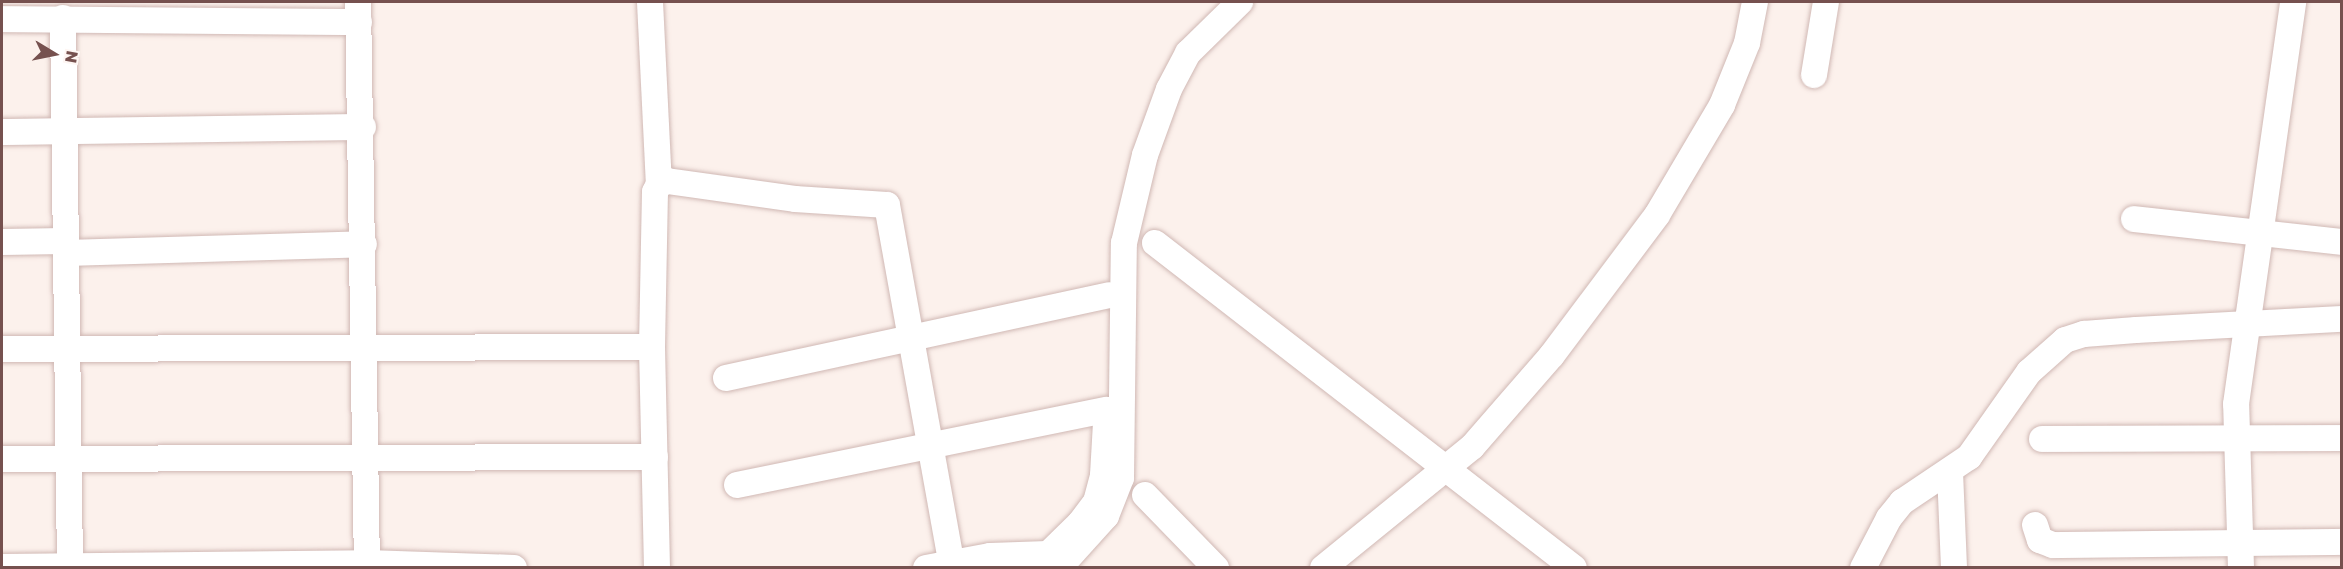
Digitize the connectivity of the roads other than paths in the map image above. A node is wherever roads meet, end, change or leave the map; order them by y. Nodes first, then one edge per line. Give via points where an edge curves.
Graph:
1 (650, 2) edge
2 (1218, 2) edge
3 (1240, 2) edge
4 (1755, 2) edge
5 (1826, 2) edge
6 (2293, 2) edge
7 (159, 10) edge
8 (359, 12) edge
9 (63, 18) junction
10 (2, 19) edge
11 (1814, 75) dead end
12 (363, 127) junction
13 (65, 131) junction
14 (2, 132) edge
15 (1140, 153) junction
16 (659, 184) junction
17 (2134, 219) dead end
18 (2258, 234) junction
19 (2, 242) edge
20 (2342, 242) edge
21 (1155, 243) dead end
22 (364, 244) junction
23 (66, 247) junction
24 (1109, 295) junction
25 (2342, 319) edge
26 (2244, 325) junction
27 (909, 339) junction
28 (652, 347) junction
29 (67, 348) junction
30 (2, 349) edge
31 (364, 350) junction
32 (726, 378) dead end
33 (1106, 410) junction
34 (2342, 438) edge
35 (2042, 439) dead end
36 (2235, 440) junction
37 (929, 445) junction
38 (69, 457) junction
39 (655, 457) junction
40 (365, 458) junction
41 (2, 459) edge
42 (1449, 468) junction
43 (1950, 472) junction
44 (737, 485) dead end
45 (1145, 495) dead end
46 (2035, 525) dead end
47 (2342, 542) edge
48 (2240, 555) edge
49 (951, 562) junction
50 (1047, 563) edge
51 (367, 565) edge
52 (2, 567) edge
53 (70, 567) edge
54 (514, 567) edge
55 (657, 567) edge
56 (926, 567) edge
57 (1216, 567) edge
58 (1323, 567) edge
59 (1574, 567) edge
60 (1863, 567) edge
61 (1954, 567) edge

1 - 16 street
2 - 15 street via 1185,36 1171,61
3 - 15 street via 1188,53
4 - 42 street via 1747,43 1722,105 1657,215 1552,355
5 - 11 street
6 - 18 street
7 - 8 street
7 - 9 street
8 - 12 street
9 - 10 street
9 - 13 street
12 - 13 street
12 - 22 street
13 - 14 street
13 - 23 street
15 - 24 street via 1116,223
15 - 50 street via 1122,275 1121,478 1106,516
16 - 27 street via 705,184 779,197 887,205
16 - 28 street via 655,192
17 - 18 street
18 - 20 street
18 - 26 street
19 - 23 street
21 - 42 street
22 - 23 street
22 - 31 street
23 - 29 street
24 - 27 street
24 - 33 street
25 - 26 street
26 - 36 street
26 - 43 street via 2084,334 2065,340 2029,372 1984,440
27 - 32 street
27 - 37 street
28 - 31 street
28 - 39 street
29 - 30 street
29 - 31 street
29 - 38 street
31 - 40 street
33 - 37 street
33 - 50 street via 1103,475 1096,502
34 - 36 street
35 - 36 street
36 - 48 street
37 - 44 street
37 - 49 street
38 - 40 street
38 - 41 street
38 - 53 street
39 - 40 street
39 - 55 street
40 - 51 street
42 - 58 street
42 - 59 street
43 - 60 street via 1902,502
43 - 61 street
45 - 57 street
46 - 48 street via 2040,540 2053,546
47 - 48 street
49 - 50 street via 990,556
49 - 56 street
51 - 53 street
51 - 54 street
52 - 53 street

